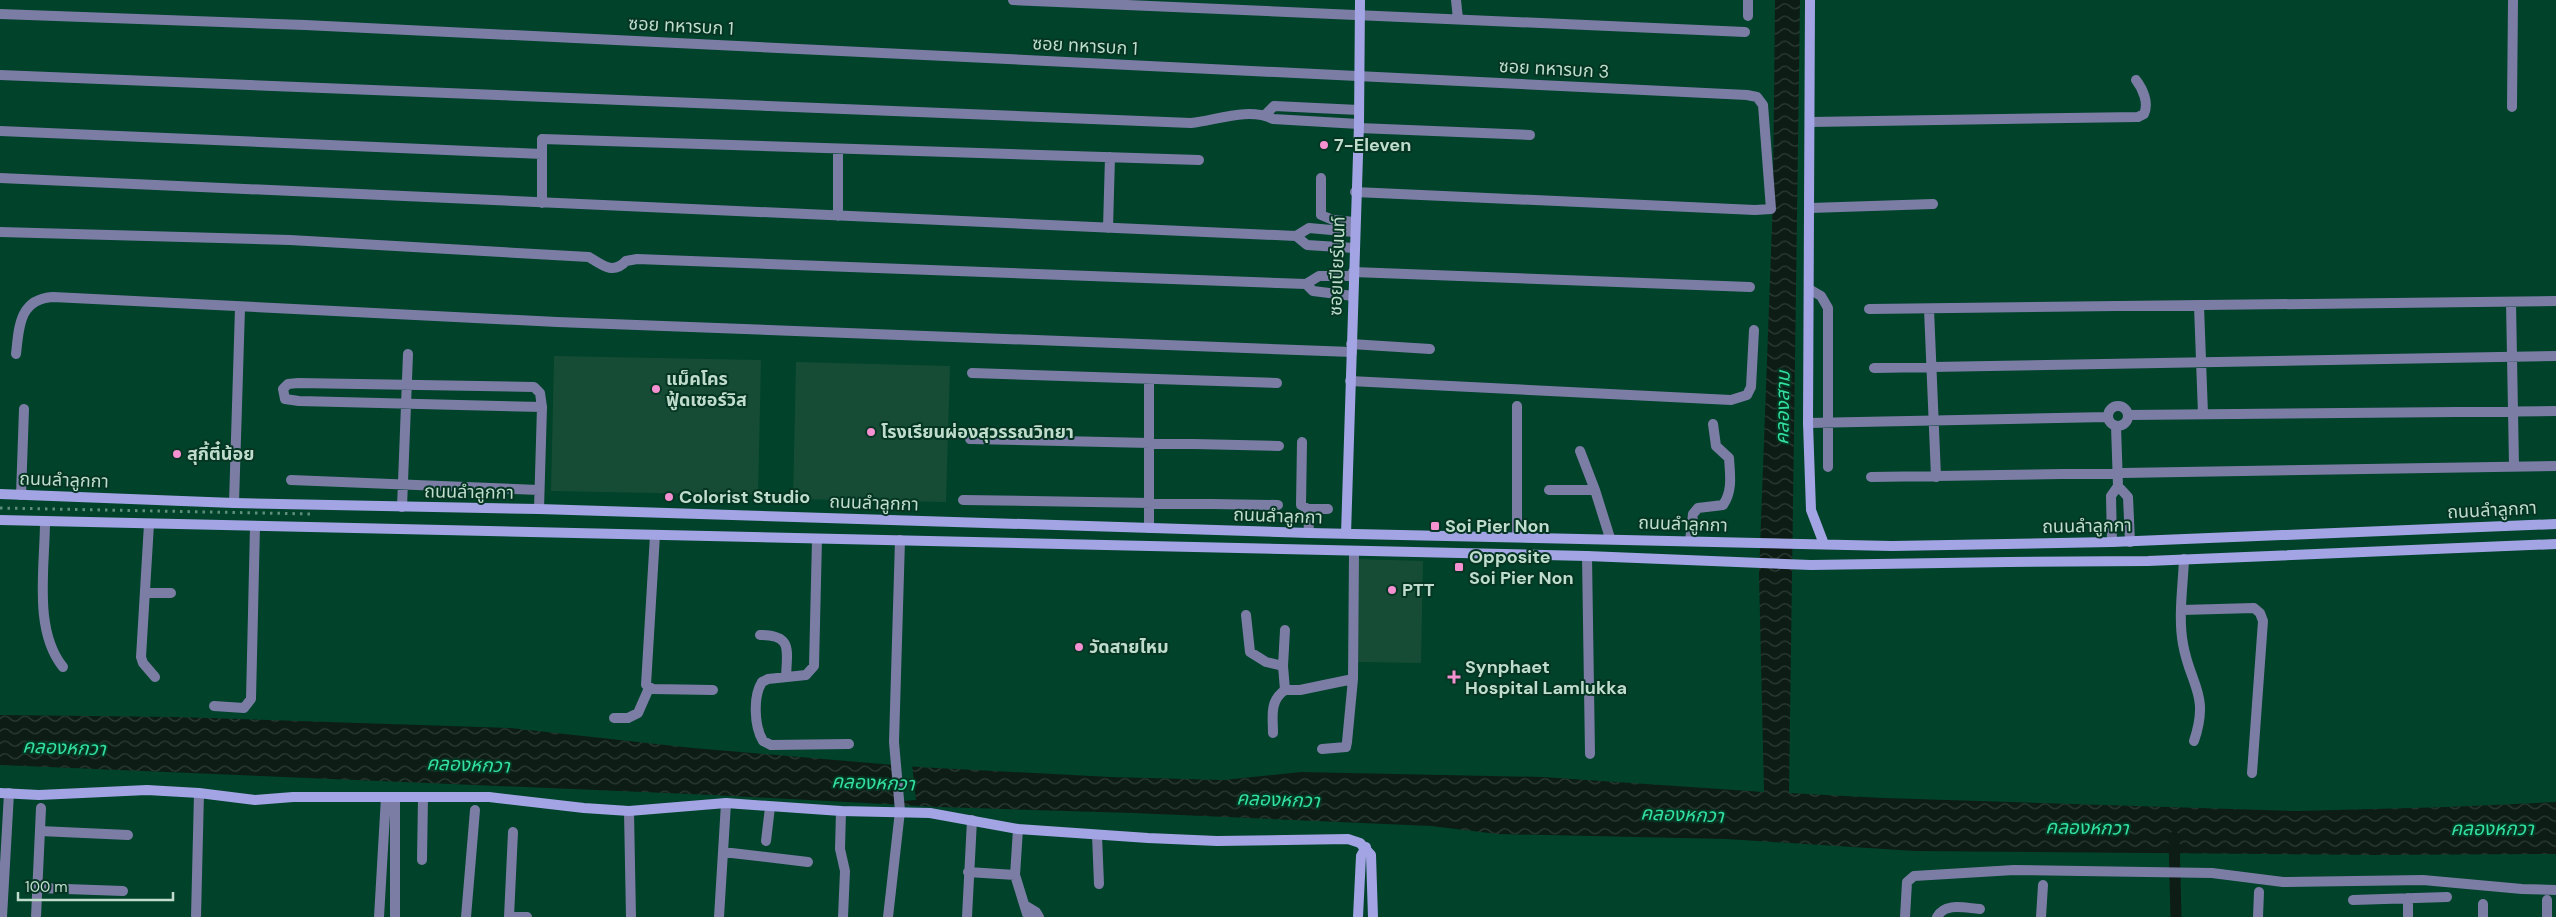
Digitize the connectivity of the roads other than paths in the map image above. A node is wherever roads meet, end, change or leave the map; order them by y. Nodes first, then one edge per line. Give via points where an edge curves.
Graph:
1 (1013, 0) edge
2 (1360, 0) edge
3 (1456, 0) edge
4 (1748, 0) edge
5 (1810, 0) edge
6 (2513, 0) edge
7 (0, 14) edge
8 (1748, 16) dead end
9 (1360, 17) junction
10 (1458, 19) junction
11 (1745, 32) dead end
12 (0, 75) edge
13 (1360, 75) junction
14 (2136, 80) dead end
15 (2512, 107) dead end
16 (1359, 110) junction
17 (1265, 115) junction
18 (1810, 122) junction
19 (1359, 126) junction
20 (0, 131) edge
21 (1530, 135) dead end
22 (838, 148) junction
23 (542, 154) junction
24 (1110, 157) junction
25 (1199, 160) dead end
26 (0, 178) edge
27 (1321, 178) dead end
28 (1355, 192) junction
29 (542, 202) junction
30 (1933, 204) dead end
31 (1810, 208) junction
32 (838, 216) junction
33 (1355, 227) junction
34 (1108, 228) junction
35 (0, 232) edge
36 (1296, 236) junction
37 (1354, 248) junction
38 (1353, 274) junction
39 (1306, 284) junction
40 (1750, 287) dead end
41 (1809, 289) junction
42 (1353, 296) junction
43 (2556, 301) edge
44 (2511, 302) junction
45 (2199, 306) junction
46 (240, 308) junction
47 (1869, 309) dead end
48 (1929, 309) junction
49 (1754, 330) dead end
50 (1351, 348) junction
51 (1430, 349) dead end
52 (16, 354) dead end
53 (408, 354) dead end
54 (2556, 356) edge
55 (2512, 357) junction
56 (2201, 362) junction
57 (1932, 366) junction
58 (1874, 368) dead end
59 (972, 373) dead end
60 (1149, 380) junction
61 (1350, 381) junction
62 (333, 383) junction
63 (1277, 383) dead end
64 (407, 385) junction
65 (471, 386) junction
66 (333, 402) junction
67 (406, 404) junction
68 (471, 405) junction
69 (1517, 406) dead end
70 (542, 407) junction
71 (24, 409) dead end
72 (2514, 411) junction
73 (2556, 411) edge
74 (2203, 414) junction
75 (2128, 415) junction
76 (2107, 417) junction
77 (1829, 422) junction
78 (1934, 422) junction
79 (1808, 423) junction
80 (1712, 424) dead end
81 (2116, 426) junction
82 (970, 439) dead end
83 (1150, 442) junction
84 (1302, 442) dead end
85 (1280, 446) dead end
86 (1580, 451) dead end
87 (2514, 466) junction
88 (2556, 466) edge
89 (1828, 467) dead end
90 (2118, 471) junction
91 (1871, 476) dead end
92 (1936, 476) junction
93 (292, 480) dead end
94 (403, 483) junction
95 (2118, 486) junction
96 (539, 490) junction
97 (1549, 490) dead end
98 (1595, 490) junction
99 (0, 494) edge
100 (21, 494) junction
101 (963, 500) dead end
102 (234, 503) junction
103 (1149, 503) junction
104 (1278, 505) dead end
105 (402, 507) junction
106 (539, 509) junction
107 (1308, 509) junction
108 (1328, 509) dead end
109 (0, 520) edge
110 (45, 521) junction
111 (148, 524) junction
112 (2556, 524) edge
113 (255, 526) junction
114 (1088, 527) junction
115 (1149, 528) junction
116 (1308, 533) junction
117 (1346, 534) junction
118 (655, 535) junction
119 (1517, 537) junction
120 (1610, 538) junction
121 (817, 539) junction
122 (900, 540) junction
123 (1690, 541) junction
124 (2112, 542) junction
125 (2130, 542) junction
126 (1824, 544) junction
127 (2556, 544) edge
128 (1090, 545) junction
129 (1354, 552) junction
130 (1587, 556) junction
131 (2184, 559) junction
132 (145, 593) junction
133 (171, 593) dead end
134 (2182, 610) junction
135 (1246, 615) dead end
136 (1285, 630) dead end
137 (760, 634) dead end
138 (1283, 666) junction
139 (62, 667) dead end
140 (155, 676) dead end
141 (786, 677) junction
142 (1353, 679) junction
143 (649, 688) junction
144 (713, 690) dead end
145 (1285, 690) junction
146 (214, 706) dead end
147 (614, 718) dead end
148 (1272, 734) dead end
149 (2194, 740) dead end
150 (849, 744) dead end
151 (1322, 749) dead end
152 (1590, 754) dead end
153 (2252, 773) dead end
154 (4, 793) edge
155 (199, 793) junction
156 (391, 797) junction
157 (422, 797) junction
158 (726, 803) junction
159 (770, 807) junction
160 (41, 808) dead end
161 (900, 809) junction
162 (475, 810) dead end
163 (629, 811) junction
164 (841, 811) junction
165 (972, 820) junction
166 (1018, 829) junction
167 (40, 831) junction
168 (513, 832) dead end
169 (128, 835) dead end
170 (1097, 835) junction
171 (766, 841) dead end
172 (1366, 848) junction
173 (722, 852) junction
174 (422, 860) dead end
175 (808, 862) dead end
176 (968, 872) junction
177 (1015, 875) junction
178 (1098, 884) dead end
179 (2043, 885) dead end
180 (38, 888) junction
181 (2556, 890) edge
182 (123, 891) dead end
183 (2259, 892) dead end
184 (2447, 897) dead end
185 (2408, 898) junction
186 (2353, 900) dead end
187 (2547, 900) dead end
188 (2483, 904) dead end
189 (1026, 906) junction
190 (1980, 909) dead end
191 (2, 917) edge
192 (36, 917) edge
193 (196, 917) edge
194 (379, 917) edge
195 (395, 917) edge
196 (466, 917) edge
197 (509, 917) edge
198 (527, 917) edge
199 (631, 917) edge
200 (719, 917) edge
201 (843, 917) edge
202 (888, 917) edge
203 (967, 917) edge
204 (1028, 917) edge
205 (1039, 917) edge
206 (1358, 917) edge
207 (1373, 917) edge
208 (1905, 917) edge
209 (1937, 917) edge
210 (2041, 917) edge
211 (2258, 917) edge
212 (2408, 917) edge
213 (2483, 917) edge
214 (2547, 917) edge

1 - 9 street
2 - 9 main road, ซอยเปียร์นนท์
3 - 10 street
4 - 8 street
5 - 18 main road
6 - 15 street
7 - 13 street, ซอย ทหารบก 1 via 305,25
9 - 10 street
9 - 13 main road, ซอยเปียร์นนท์
10 - 11 street
12 - 17 street via 1191,123 1243,114
13 - 16 main road, ซอยเปียร์นนท์
13 - 28 street, ซอย ทหารบก 3 via 1757,97 1763,105 1771,208 1755,210
14 - 18 street via 2144,93 2146,108 2138,117
16 - 17 street via 1274,106
16 - 19 main road, ซอยเปียร์นนท์
17 - 19 street via 1273,120
18 - 31 main road
19 - 21 street
19 - 28 main road, ซอยเปียร์นนท์
20 - 23 street
22 - 23 street via 542,139
22 - 24 street
22 - 32 street
23 - 29 street
24 - 25 street
24 - 34 street
26 - 29 street
27 - 33 street via 1321,214
28 - 33 main road, ซอยเปียร์นนท์
29 - 32 street
30 - 31 street
31 - 41 main road
32 - 34 street
33 - 36 street via 1309,228
33 - 37 main road, ซอยเปียร์นนท์
34 - 36 street
35 - 39 street via 290,240 589,257 603,267 612,268 637,259
36 - 37 street via 1307,245
37 - 38 main road, ซอยเปียร์นนท์
38 - 39 street via 1319,276
38 - 40 street
38 - 42 main road, ซอยเปียร์นนท์
39 - 42 street via 1313,291
41 - 77 street via 1821,296 1828,308
41 - 79 main road
42 - 50 main road, ซอยเปียร์นนท์
43 - 44 street
44 - 45 street
44 - 55 street
45 - 48 street
45 - 56 street
46 - 50 street
46 - 52 street via 40,298 26,309 19,326
46 - 102 street
47 - 48 street
48 - 57 street
49 - 61 street via 1751,387 1747,395 1731,400
50 - 51 street
50 - 61 main road, ซอยเปียร์นนท์
53 - 64 street
54 - 55 street
55 - 56 street
55 - 72 street
56 - 57 street
56 - 74 street
57 - 58 street
57 - 78 street
59 - 60 street
60 - 63 street
60 - 83 street
61 - 117 main road, ซอยเปียร์นนท์
62 - 64 street
62 - 66 street
62 - 66 street via 288,384 283,389 283,396 289,400
64 - 65 street
64 - 67 street
65 - 68 street
65 - 70 street via 534,387 540,393
66 - 67 street
67 - 68 street
67 - 94 street
68 - 70 street
69 - 119 street
70 - 96 street
71 - 100 street
72 - 73 street
72 - 74 street
72 - 87 street
74 - 75 street
75 - 76 street via 2119,405 2110,408
75 - 81 street via 2125,423
76 - 78 street
76 - 81 street
77 - 78 street
77 - 79 street
77 - 89 street
78 - 92 street
79 - 126 main road via 1811,510
80 - 123 street via 1716,446 1729,458 1731,482 1728,498 1724,505 1698,508 1693,514
81 - 90 street
82 - 83 street
83 - 85 street
83 - 103 street
84 - 107 street via 1300,500
86 - 98 street
87 - 88 street
87 - 90 street
90 - 92 street
90 - 95 street
91 - 92 street
93 - 94 street
94 - 96 street
94 - 105 street
95 - 124 street via 2111,496
95 - 125 street via 2128,497
96 - 106 street
97 - 98 street
98 - 120 street
99 - 100 main road, ถนนลำลูกกา
100 - 102 main road, ถนนลำลูกกา
101 - 103 street
102 - 105 main road, ถนนลำลูกกา
103 - 104 street
103 - 115 street
105 - 106 main road, ถนนลำลูกกา
106 - 114 main road, ถนนลำลูกกา
107 - 108 street
107 - 116 street
109 - 110 main road, ถนนลำลูกกา
110 - 111 main road, ถนนลำลูกกา
110 - 139 street via 44,619 50,647
111 - 113 main road, ถนนลำลูกกา
111 - 132 street
112 - 125 main road, ถนนลำลูกกา
113 - 118 main road, ถนนลำลูกกา
113 - 146 street via 251,699 244,708
114 - 115 main road, ถนนลำลูกกา
114 - 128 main road
115 - 116 main road, ถนนลำลูกกา
116 - 117 main road, ถนนลำลูกกา
117 - 119 main road, ถนนลำลูกกา
118 - 121 main road, ถนนลำลูกกา
118 - 143 street via 645,677
119 - 120 main road, ถนนลำลูกกา
120 - 123 main road, ถนนลำลูกกา
121 - 122 main road, ถนนลำลูกกา
121 - 141 street via 814,666 806,676
122 - 128 main road, ถนนลำลูกกา
122 - 161 street via 894,742
123 - 126 main road, ถนนลำลูกกา
124 - 125 main road, ถนนลำลูกกา
124 - 126 main road, ถนนลำลูกกา
127 - 131 main road, ถนนลำลูกกา
128 - 129 main road, ถนนลำลูกกา
129 - 130 main road, ถนนลำลูกกา
129 - 142 street
130 - 131 main road, ถนนลำลูกกา via 1751,564
130 - 152 street
131 - 134 street
132 - 133 street
132 - 140 street via 141,657
134 - 149 street via 2183,645 2198,685 2201,711
134 - 153 street via 2254,608 2260,613 2263,621
135 - 138 street via 1250,652 1266,662
136 - 138 street
137 - 141 street via 775,635 784,640 787,645
138 - 145 street
141 - 150 street via 768,679 758,688 758,728 763,741 771,745
142 - 145 street
142 - 151 street via 1346,747
143 - 144 street
143 - 147 street via 638,713 628,718
145 - 148 street via 1272,705
154 - 155 main road via 39,795 130,789
154 - 191 street
155 - 156 main road via 255,800
155 - 193 street
156 - 157 main road
156 - 194 street
156 - 195 street
157 - 163 main road via 489,797
157 - 174 street
158 - 159 main road
158 - 163 main road
158 - 173 street
159 - 164 main road
159 - 171 street
160 - 167 street
161 - 164 main road
161 - 165 main road
161 - 202 street
162 - 196 street
163 - 199 street
164 - 201 street via 840,849 845,871
165 - 166 main road
165 - 176 street
166 - 170 main road
166 - 177 street
167 - 169 street
167 - 180 street
168 - 197 street
170 - 172 main road via 1217,841 1348,839 1360,842
170 - 178 street
172 - 206 main road via 1361,856
172 - 207 main road via 1371,854
173 - 175 street
173 - 200 street
176 - 177 street
176 - 203 street
177 - 189 street
179 - 210 street
180 - 182 street
180 - 192 street
181 - 208 street via 2416,880 2283,882 2212,873 2014,870 1914,876 1907,882
183 - 211 street
184 - 185 street
185 - 186 street
185 - 212 street
187 - 214 street
188 - 213 street
189 - 204 street
189 - 205 street
190 - 209 street via 1948,907
197 - 198 street

